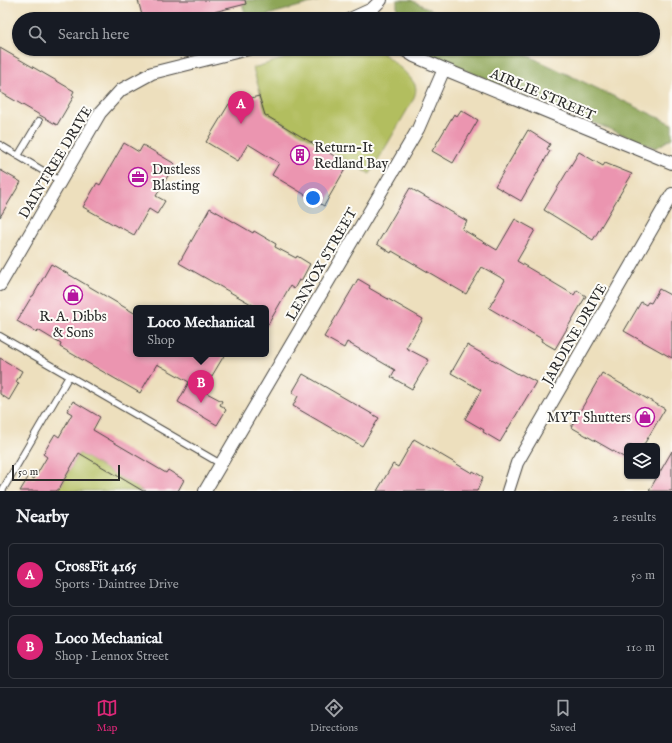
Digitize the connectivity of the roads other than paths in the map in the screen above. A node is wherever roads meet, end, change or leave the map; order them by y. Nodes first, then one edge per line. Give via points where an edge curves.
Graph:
1 (220, 56) edge
2 (414, 56) edge
3 (444, 69) junction
4 (39, 121) dead end
5 (0, 145) edge
6 (18, 156) junction
7 (672, 163) edge
8 (60, 181) junction
9 (672, 194) edge
10 (0, 285) edge
11 (0, 336) edge
12 (69, 376) junction
13 (221, 464) junction
14 (2, 491) edge
15 (205, 491) edge
16 (508, 491) edge

1 - 8 street, DAINTREE DRIVE via 152,73 121,90 100,113
2 - 3 street, AIRLIE STREET
3 - 7 street, AIRLIE STREET
3 - 13 street, LENNOX STREET via 418,129
4 - 6 lane
5 - 6 lane
6 - 8 lane
8 - 10 street, DAINTREE DRIVE
9 - 16 street, JARDINE DRIVE via 517,463
11 - 12 lane
12 - 13 lane
12 - 14 lane
13 - 15 street, LENNOX STREET

